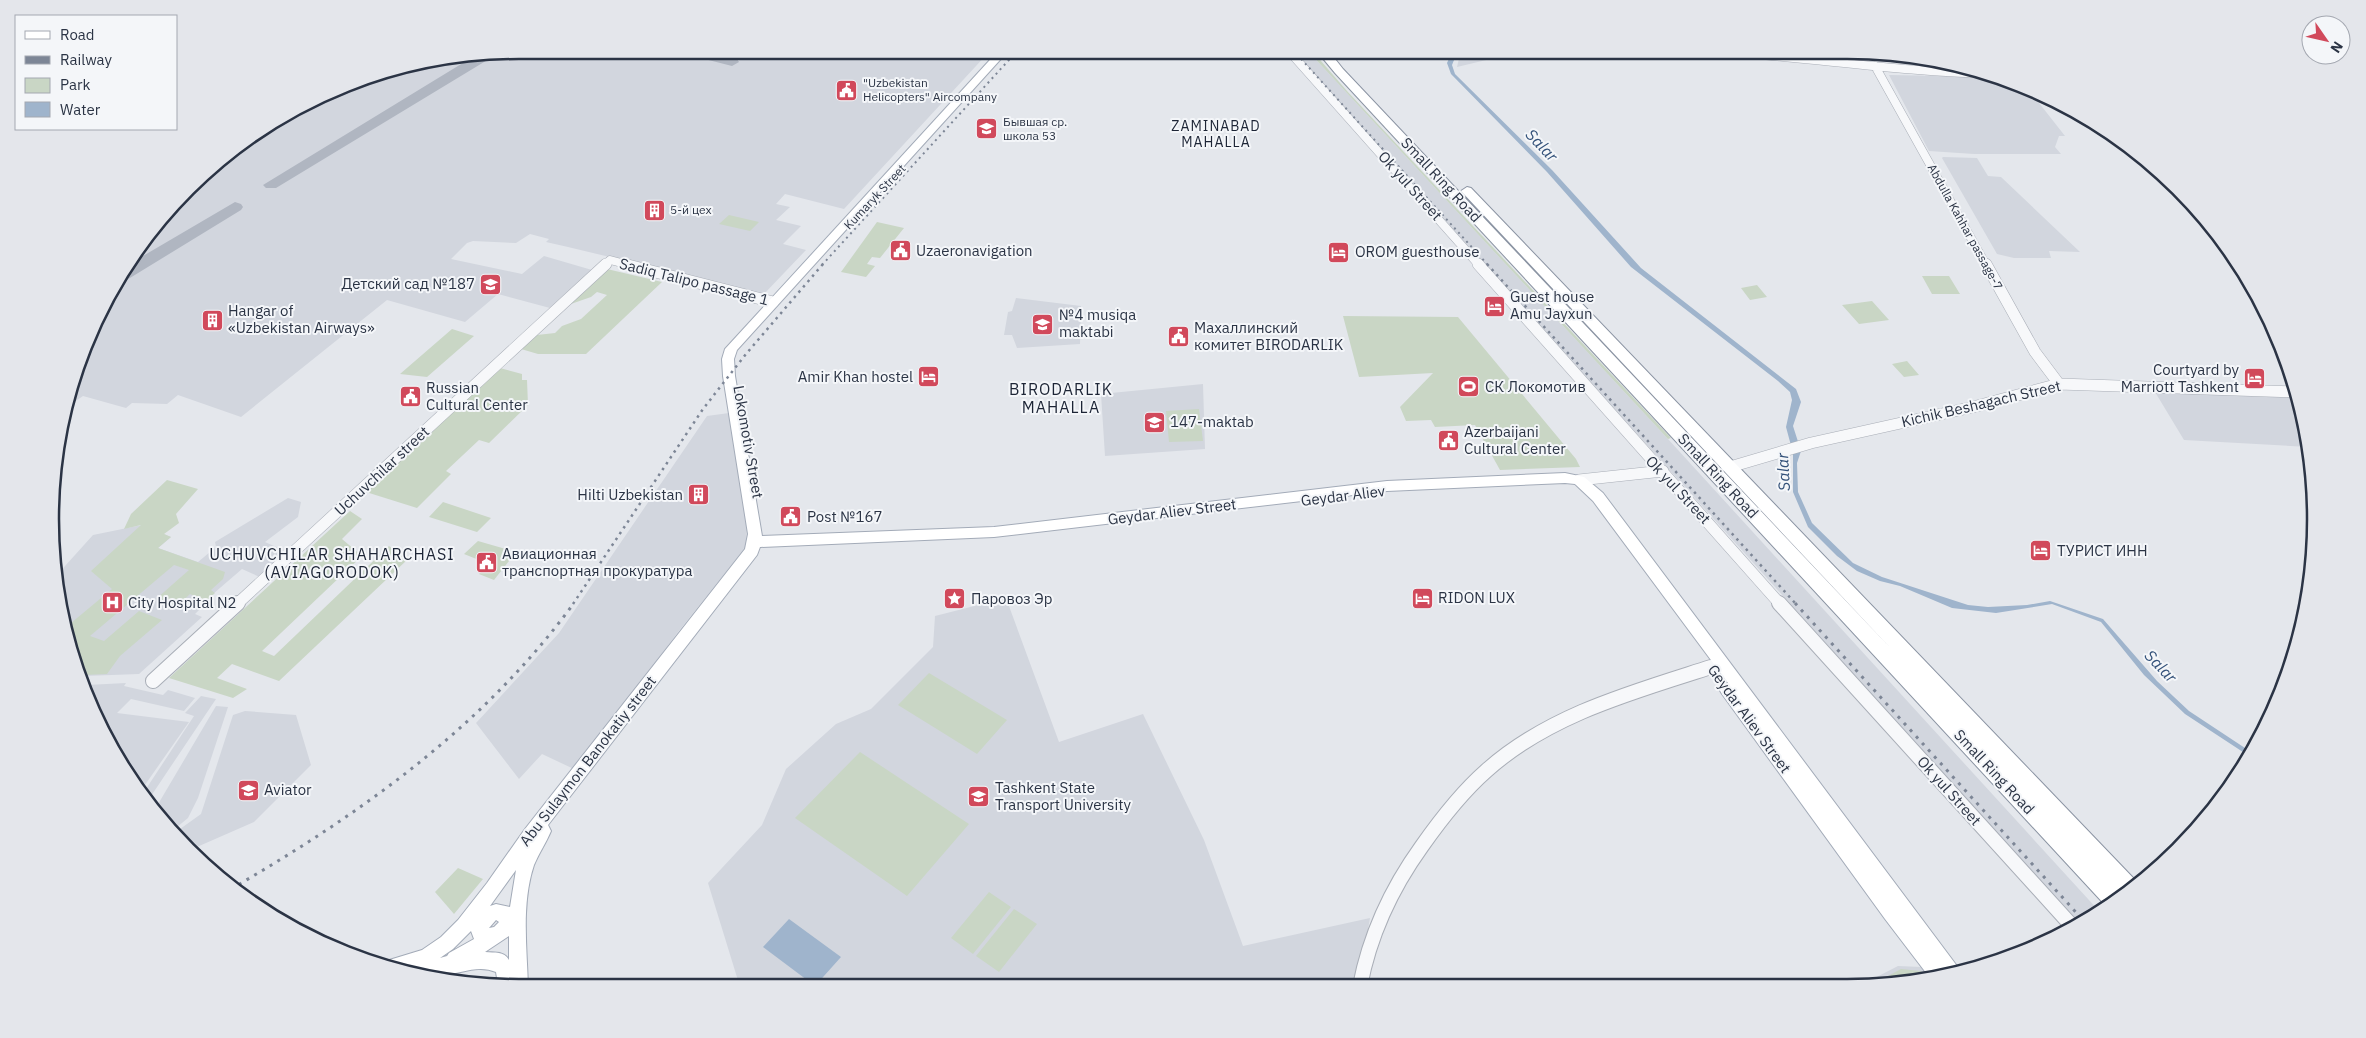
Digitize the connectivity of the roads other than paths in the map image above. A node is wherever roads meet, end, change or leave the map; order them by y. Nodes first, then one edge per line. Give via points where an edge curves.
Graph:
1 (996, 59) edge
2 (1000, 59) edge
3 (1296, 59) edge
4 (1329, 59) edge
5 (1344, 59) edge
6 (1814, 59) edge
7 (1875, 66) junction
8 (1962, 73) edge
9 (610, 260) joint
10 (775, 303) junction
11 (737, 345) joint
12 (2059, 384) junction
13 (2289, 392) edge
14 (1722, 470) junction
15 (1663, 471) junction
16 (1579, 480) junction
17 (1563, 483) junction
18 (994, 535) junction
19 (761, 542) junction
20 (1631, 549) junction
21 (1716, 666) junction
22 (153, 681) dead end
23 (2126, 885) edge
24 (493, 889) junction
25 (2111, 896) edge
26 (2069, 922) edge
27 (496, 931) junction
28 (457, 933) junction
29 (1923, 947) junction
30 (413, 967) edge
31 (417, 967) edge
32 (505, 967) junction
33 (418, 968) edge
34 (1947, 968) edge
35 (1937, 970) edge
36 (506, 979) edge
37 (515, 979) edge
38 (1362, 979) edge

1 - 10 main road, Kumaryk Street
2 - 10 main road, Kumaryk Street
3 - 15 street, Ok yul Street
4 - 14 highway, Small Ring Road
5 - 14 highway, Small Ring Road
6 - 7 street
7 - 8 street
7 - 12 street, Abdulla Kahhar passage-7 via 2025,334
9 - 10 street, Sadiq Talipo passage 1
9 - 22 street, Uchuvchilar street
10 - 11 main road, Kumaryk Street
11 - 19 main road, Lokomotiv Street via 736,368
12 - 13 street, Kichik Beshagach Street
12 - 14 street, Kichik Beshagach Street via 1973,407 1781,450
14 - 23 highway, Small Ring Road
14 - 25 highway, Small Ring Road
15 - 16 street, Geydar Aliev Street
15 - 26 street, Ok yul Street
16 - 17 main road, Geydar Aliev Street
16 - 18 main road, Geydar Aliev Street via 1550,478 1387,486
16 - 20 main road, Geydar Aliev Street via 1598,497
17 - 18 main road, Geydar Aliev via 1395,490
17 - 20 main road, Geydar Aliev Street via 1585,495
18 - 19 main road, Geydar Aliev Street
19 - 24 main road, Abu Sulaymon Banokatiy street via 531,834
19 - 27 main road, Abu Sulaymon Banokatiy street via 542,833 524,865 519,895
20 - 21 main road, Geydar Aliev Street
21 - 29 main road, Geydar Aliev Street
21 - 38 street via 1638,691 1564,721 1512,750 1489,769 1445,815 1398,881 1372,936
24 - 27 main road
24 - 28 main road, Abu Sulaymon Banokatiy street
27 - 28 main road
27 - 31 main road via 456,958
27 - 32 main road
27 - 37 main road, Abu Sulaymon Banokatiy street
28 - 30 main road, Abu Sulaymon Banokatiy street
29 - 34 main road, Geydar Aliev Street
29 - 35 main road, Geydar Aliev Street
32 - 33 main road via 494,960 481,959
32 - 36 main road

